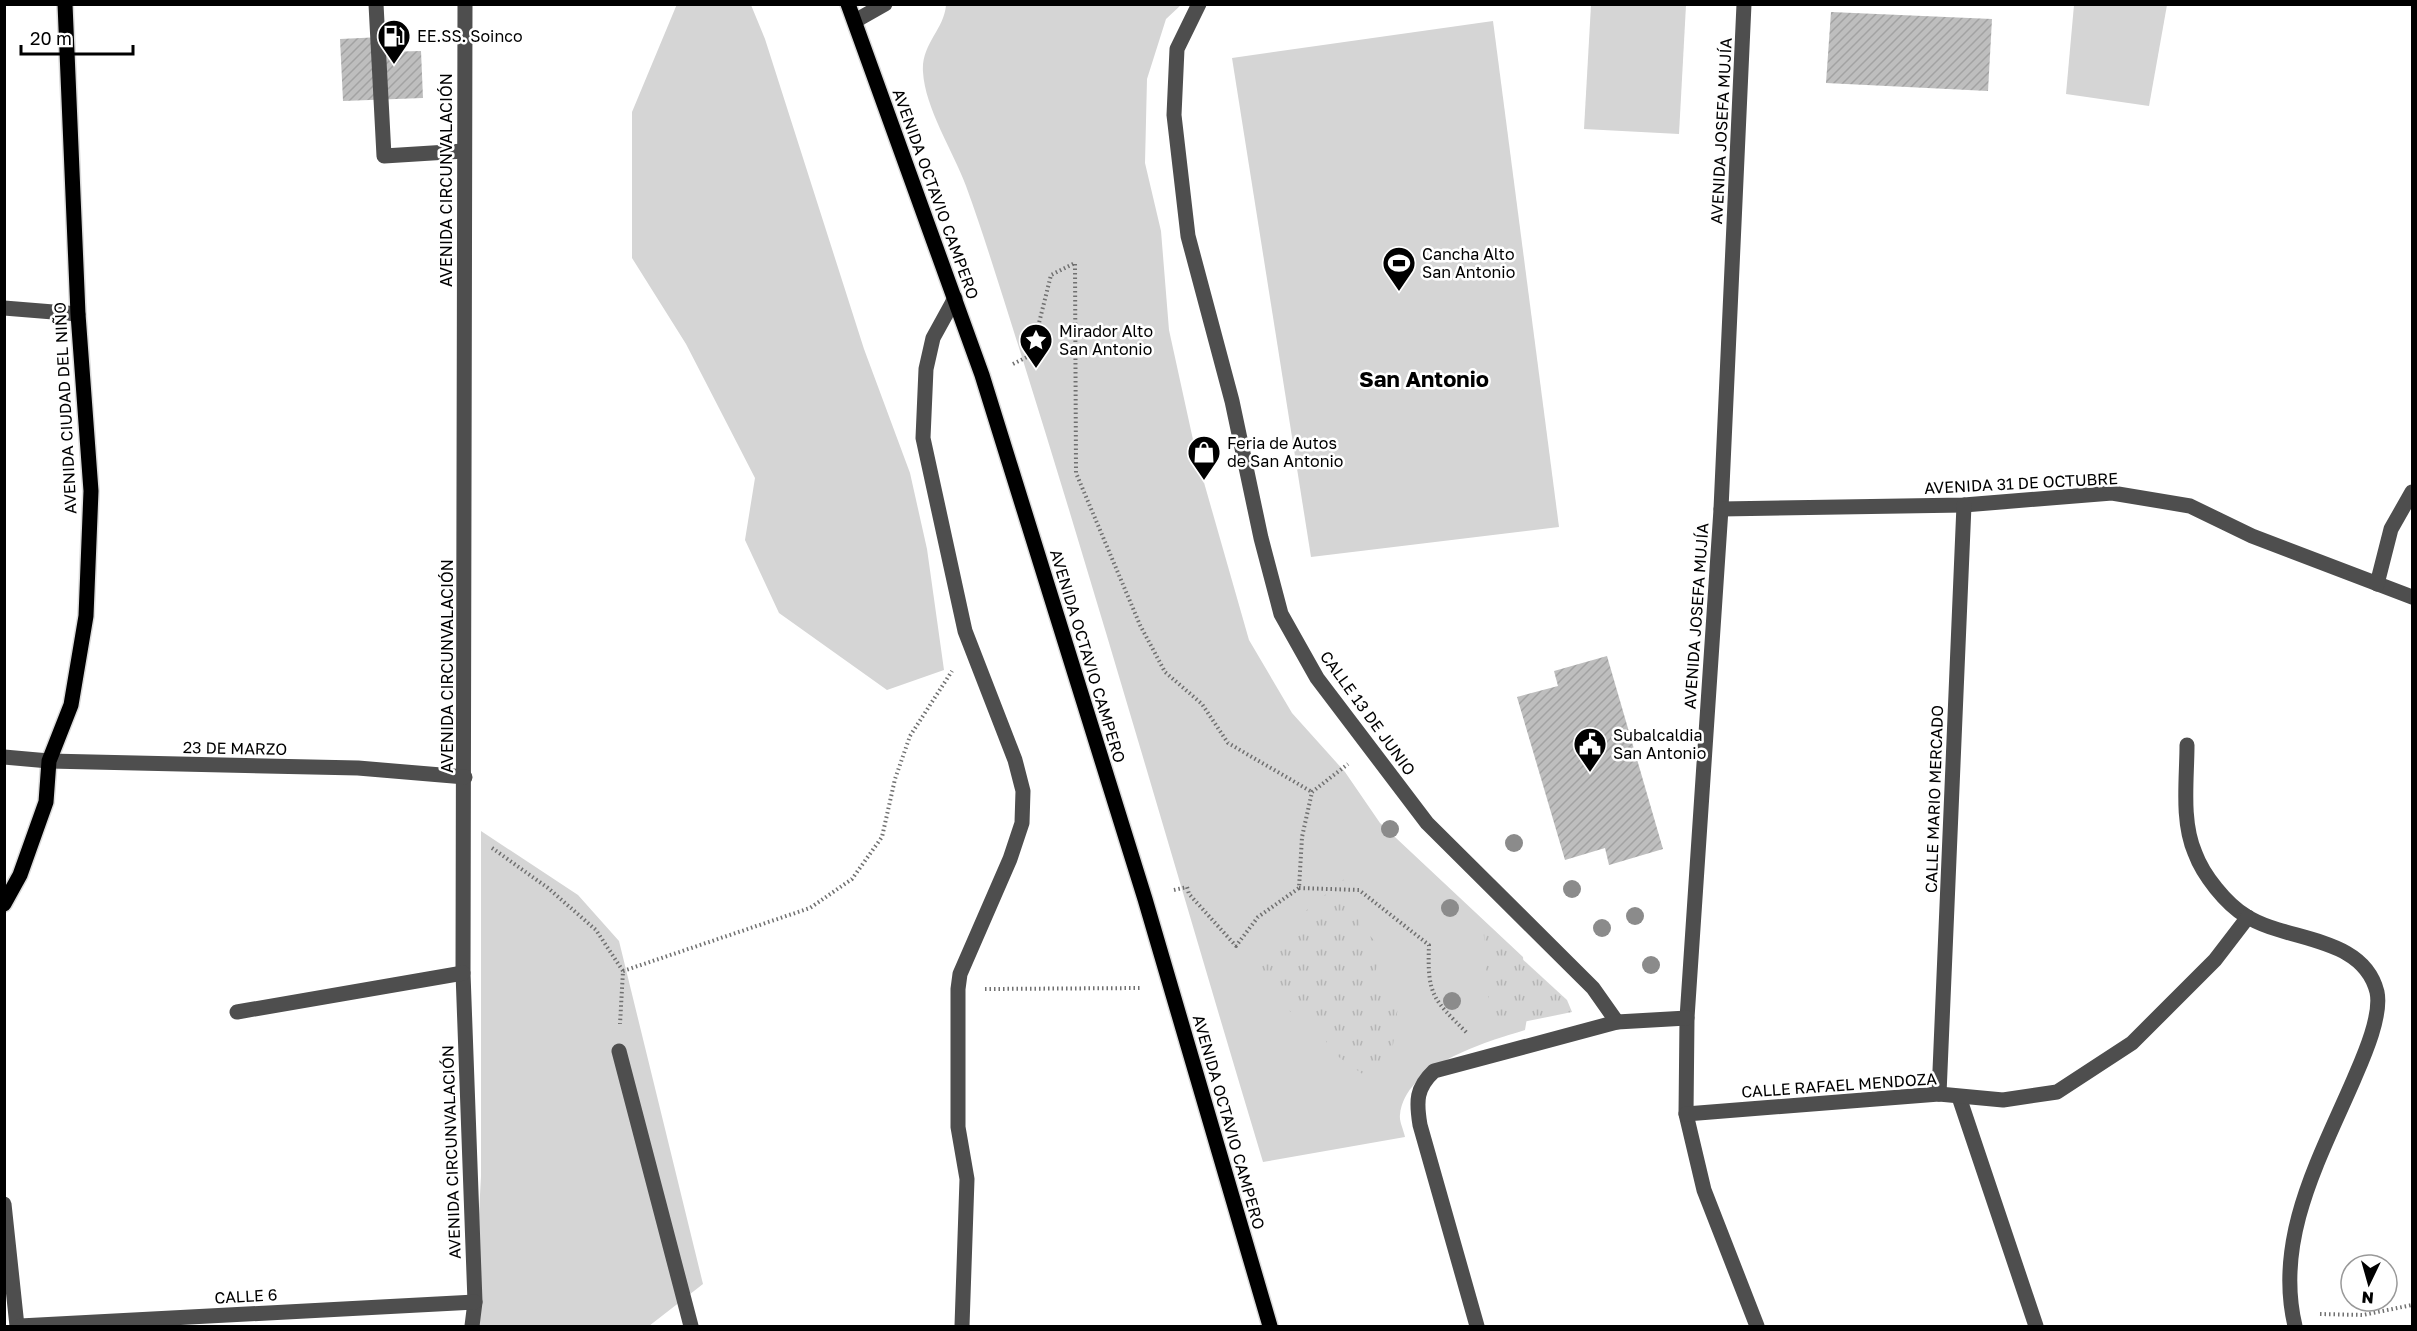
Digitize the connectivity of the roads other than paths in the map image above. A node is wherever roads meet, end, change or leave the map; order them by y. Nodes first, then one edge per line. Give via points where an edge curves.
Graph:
1 (65, 4) edge
2 (376, 4) edge
3 (465, 4) edge
4 (848, 4) edge
5 (885, 4) edge
6 (1199, 4) edge
7 (1744, 4) edge
8 (855, 21) junction
9 (464, 151) junction
10 (955, 298) junction
11 (4, 308) edge
12 (78, 314) junction
13 (2412, 492) edge
14 (1964, 506) junction
15 (1721, 509) junction
16 (2377, 584) junction
17 (2412, 597) edge
18 (2187, 745) dead end
19 (4, 757) edge
20 (49, 761) junction
21 (465, 777) junction
22 (4, 904) edge
23 (2248, 918) junction
24 (463, 973) junction
25 (237, 1012) dead end
26 (1687, 1018) junction
27 (1617, 1022) junction
28 (618, 1051) road end
29 (1940, 1094) junction
30 (1959, 1097) junction
31 (1686, 1114) junction
32 (4, 1204) edge
33 (475, 1302) junction
34 (19, 1326) edge
35 (472, 1326) edge
36 (691, 1326) edge
37 (962, 1326) edge
38 (1270, 1326) edge
39 (1477, 1326) edge
40 (1757, 1326) edge
41 (2036, 1326) edge
42 (2295, 1326) edge

1 - 12 main road, AVENIDA CIUDAD DEL NIÑO
2 - 9 street via 384,156
3 - 9 street, AVENIDA CIRCUNVALACIÓN
4 - 8 main road, AVENIDA OCTAVIO CAMPERO
5 - 8 street
6 - 27 street, CALLE 13 DE JUNIO via 1177,49 1174,104 1188,236 1232,401 1281,614 1317,678 1427,822 1593,988
7 - 15 street, AVENIDA JOSEFA MUJÍA
8 - 10 main road, AVENIDA OCTAVIO CAMPERO
9 - 21 street, AVENIDA CIRCUNVALACIÓN
10 - 37 street via 930,348 923,438 970,645 1015,760 1023,791 1022,823 960,974 958,989 958,1127 967,1179
10 - 38 main road, AVENIDA OCTAVIO CAMPERO via 1145,899
11 - 12 street
12 - 20 main road, AVENIDA CIUDAD DEL NIÑO via 91,491 86,616 71,705
13 - 16 street via 2391,529
14 - 15 street, AVENIDA 31 DE OCTUBRE
14 - 16 street, AVENIDA 31 DE OCTUBRE via 2112,493 2190,506 2252,536
14 - 29 street, CALLE MARIO MERCADO
15 - 26 street, AVENIDA JOSEFA MUJÍA
16 - 17 street, AVENIDA 31 DE OCTUBRE
18 - 23 street via 2188,822 2195,854 2226,902
19 - 20 street, 23 DE MARZO
20 - 21 street, 23 DE MARZO via 358,768
20 - 22 main road, AVENIDA CIUDAD DEL NIÑO via 46,802 20,874
21 - 24 street, AVENIDA CIRCUNVALACIÓN
23 - 30 street, CALLE RAFAEL MENDOZA via 2215,960 2132,1043 2057,1092 2003,1100
23 - 42 street via 2334,947 2361,963 2371,973 2378,996 2371,1041 2301,1201 2292,1239 2290,1306
24 - 25 street
24 - 33 street, AVENIDA CIRCUNVALACIÓN
26 - 27 street
26 - 31 street, AVENIDA JOSEFA MUJÍA
27 - 39 street via 1434,1071 1419,1089 1416,1102
28 - 36 street
29 - 30 street, CALLE RAFAEL MENDOZA
29 - 31 street, CALLE RAFAEL MENDOZA
30 - 41 street
31 - 40 street, AVENIDA JOSEFA MUJÍA via 1704,1190
32 - 34 street
33 - 34 street, CALLE 6
33 - 35 street, AVENIDA CIRCUNVALACIÓN

